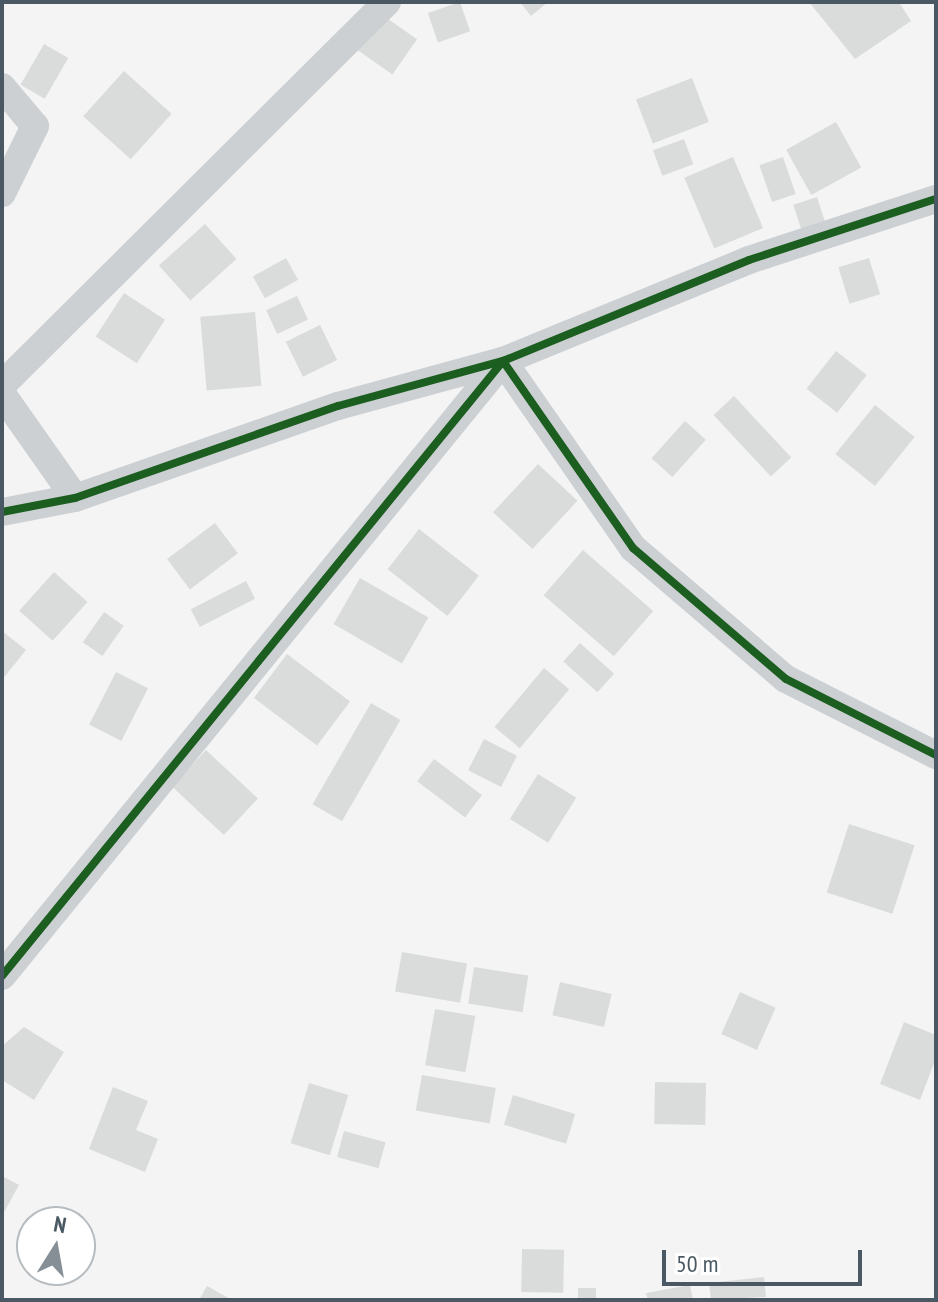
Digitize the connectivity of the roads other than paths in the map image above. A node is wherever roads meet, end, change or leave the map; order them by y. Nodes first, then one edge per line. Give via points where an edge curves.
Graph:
1 (387, 2) edge
2 (2, 87) edge
3 (2, 193) edge
4 (936, 199) edge
5 (503, 361) junction
6 (2, 385) edge
7 (2, 394) edge
8 (75, 498) junction
9 (2, 512) edge
10 (936, 755) edge
11 (2, 976) edge

1 - 6 street
2 - 3 street via 35,126
4 - 5 street via 749,260
5 - 8 street via 338,406
5 - 10 street via 633,548 786,679
5 - 11 street
7 - 8 street
8 - 9 street

